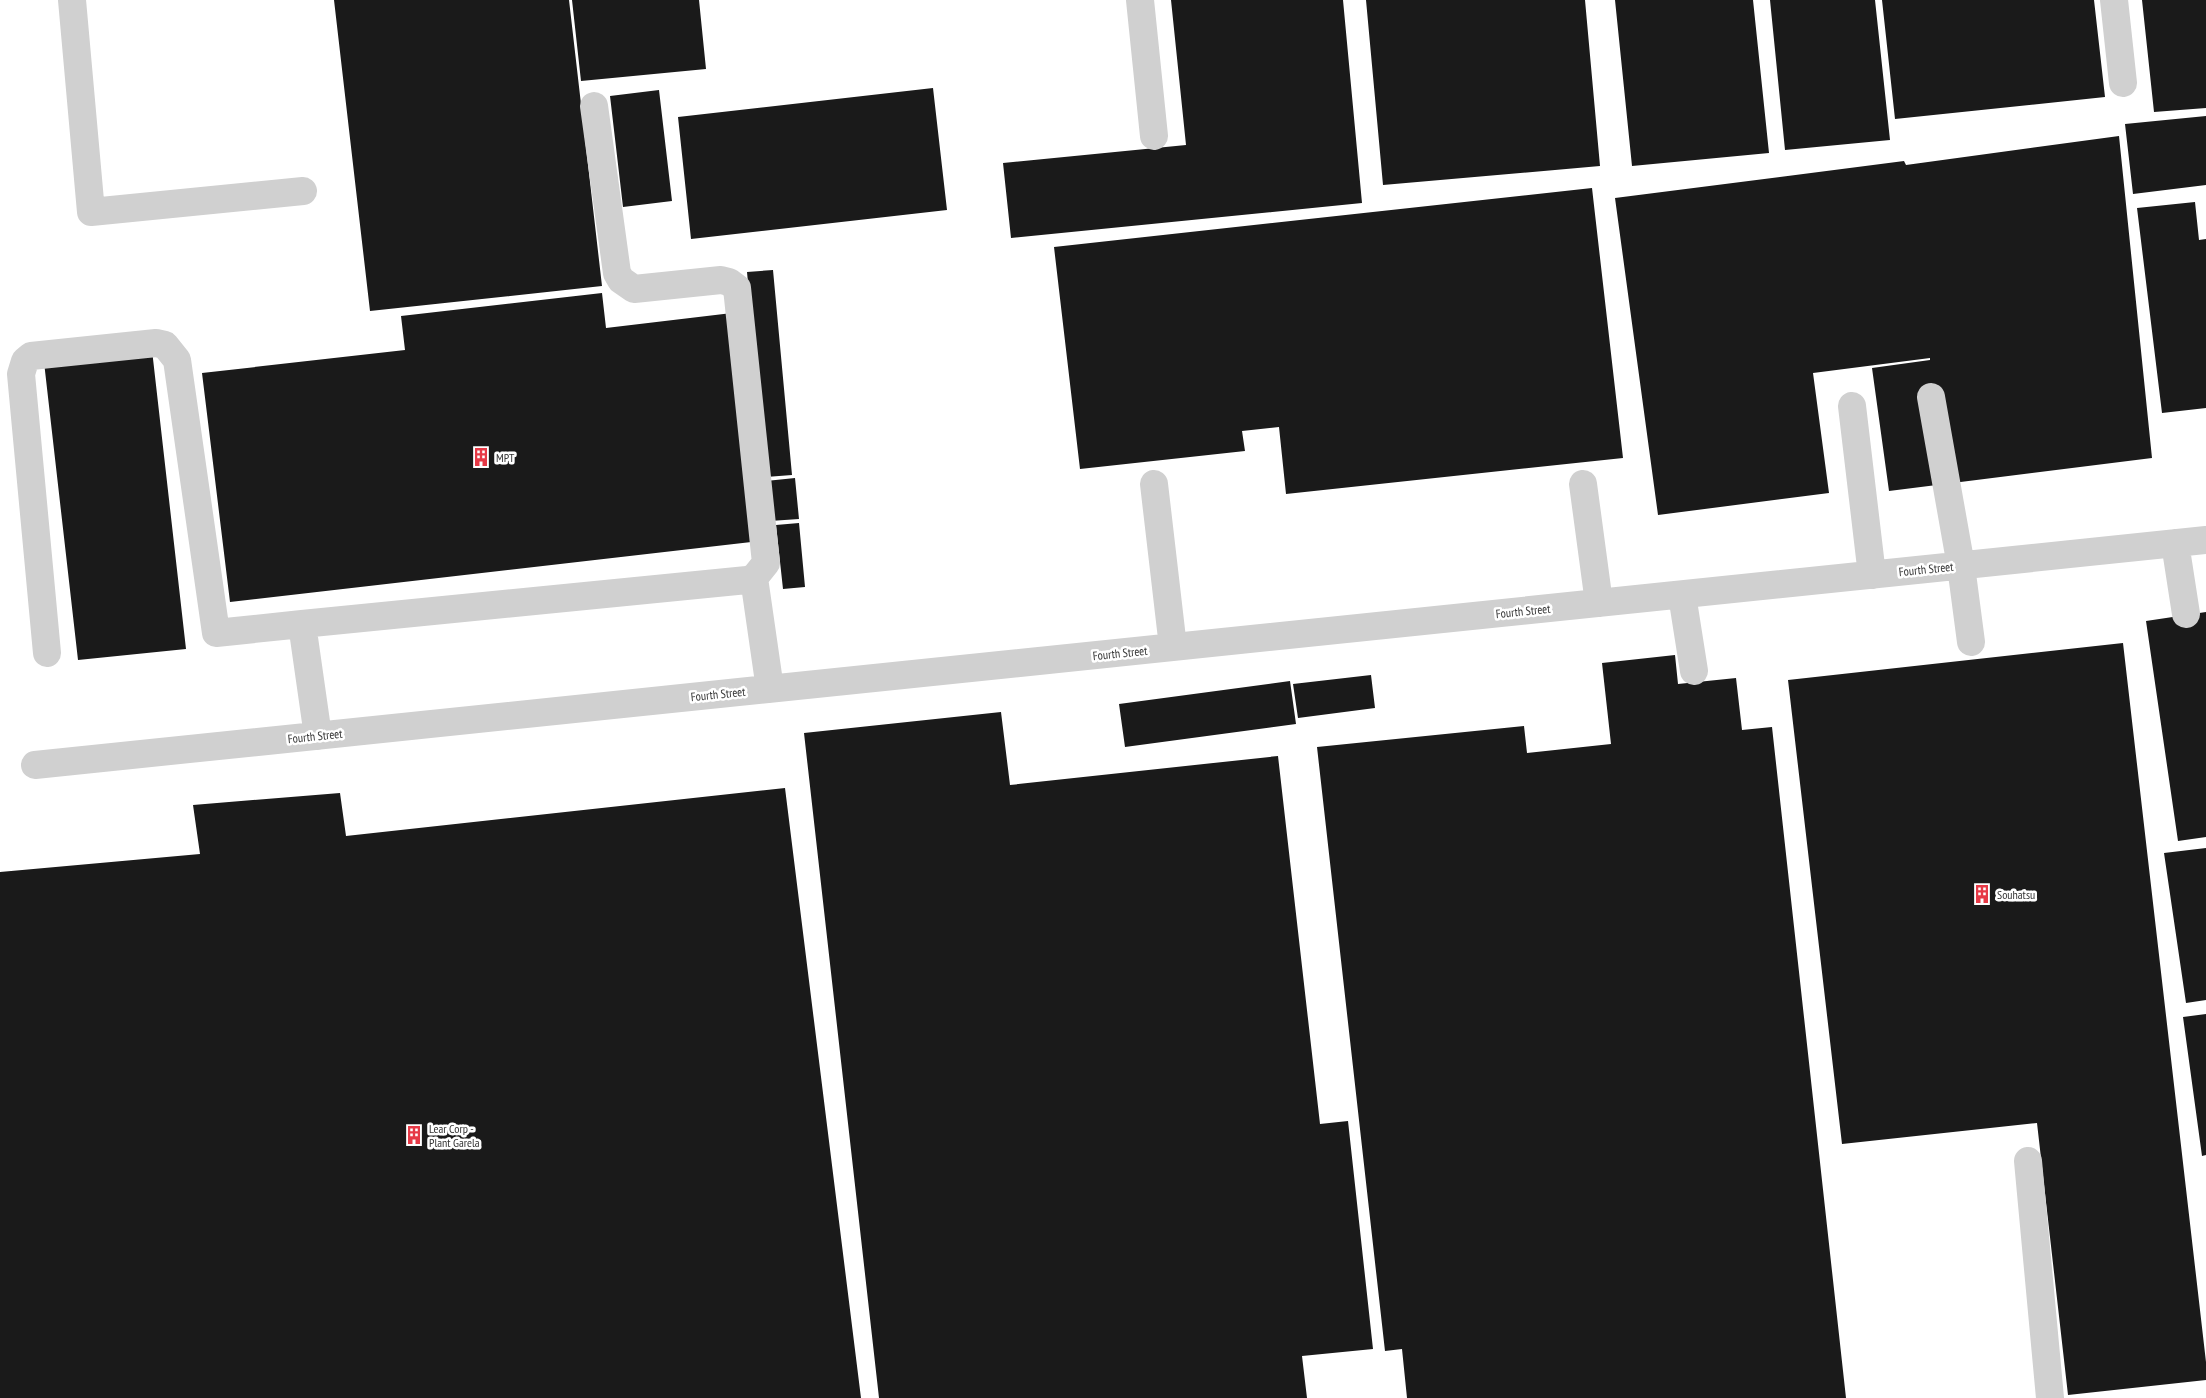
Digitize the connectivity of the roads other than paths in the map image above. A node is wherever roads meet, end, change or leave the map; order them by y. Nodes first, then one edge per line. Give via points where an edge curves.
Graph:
1 (72, 0) edge
2 (1140, 0) edge
3 (2114, 0) edge
4 (2123, 83) dead end
5 (594, 106) dead end
6 (1154, 136) dead end
7 (303, 191) dead end
8 (1931, 397) dead end
9 (1852, 406) dead end
10 (1154, 484) dead end
11 (1583, 484) dead end
12 (2206, 540) edge
13 (2175, 543) junction
14 (1961, 566) junction
15 (1872, 575) junction
16 (754, 578) junction
17 (1682, 595) junction
18 (1599, 603) junction
19 (2186, 614) dead end
20 (302, 624) junction
21 (1971, 642) dead end
22 (1173, 647) junction
23 (47, 653) dead end
24 (1694, 671) dead end
25 (770, 689) junction
26 (318, 736) junction
27 (35, 765) dead end
28 (2028, 1161) dead end
29 (2050, 1398) edge

1 - 7 street via 92,212
2 - 6 street
3 - 4 street
5 - 16 street via 617,272 621,280 634,289 721,280 737,288 766,563
8 - 14 street
9 - 15 street
10 - 22 street
11 - 18 street
12 - 13 street, Fourth Street
13 - 14 street, Fourth Street
13 - 19 street
14 - 15 street, Fourth Street
14 - 21 street
15 - 17 street, Fourth Street
16 - 20 street
16 - 25 street
17 - 18 street, Fourth Street
17 - 24 street
18 - 22 street, Fourth Street
20 - 23 street via 216,633 177,360 165,346 156,343 31,356 21,374
20 - 26 street
22 - 25 street, Fourth Street
25 - 26 street, Fourth Street
26 - 27 street, Fourth Street
28 - 29 street

